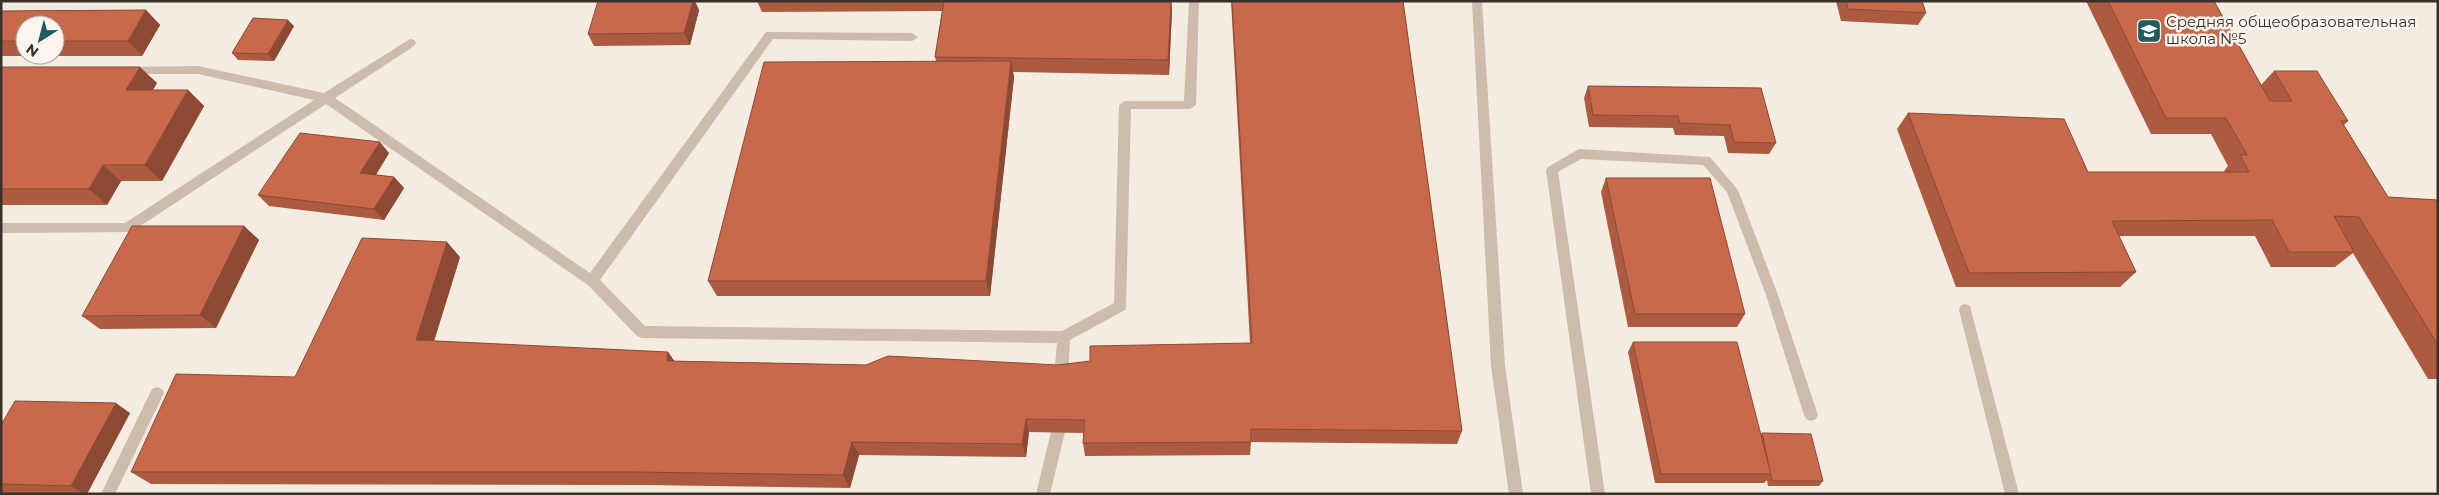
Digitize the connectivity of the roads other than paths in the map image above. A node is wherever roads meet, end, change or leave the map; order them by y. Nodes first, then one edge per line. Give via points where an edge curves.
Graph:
1 (1194, 1) edge
2 (1477, 1) edge
3 (912, 37) dead end
4 (410, 43) dead end
5 (110, 70) edge
6 (326, 98) junction
7 (1, 228) edge
8 (592, 281) junction
9 (1965, 310) dead end
10 (1064, 337) junction
11 (1061, 378) edge
12 (157, 393) dead end
13 (1811, 415) dead end
14 (1058, 432) edge
15 (108, 494) edge
16 (1043, 494) edge
17 (1516, 494) edge
18 (1598, 494) edge
19 (2012, 494) edge

1 - 10 lane via 1190,104 1125,105 1120,306
2 - 17 lane via 1498,366
3 - 8 lane via 770,35
4 - 6 lane
5 - 6 lane via 198,70
6 - 7 lane via 127,228
6 - 8 lane
8 - 10 lane via 642,332
9 - 19 lane
10 - 11 lane
12 - 15 lane
13 - 18 lane via 1772,295 1732,190 1706,160 1579,154 1552,170
14 - 16 lane

